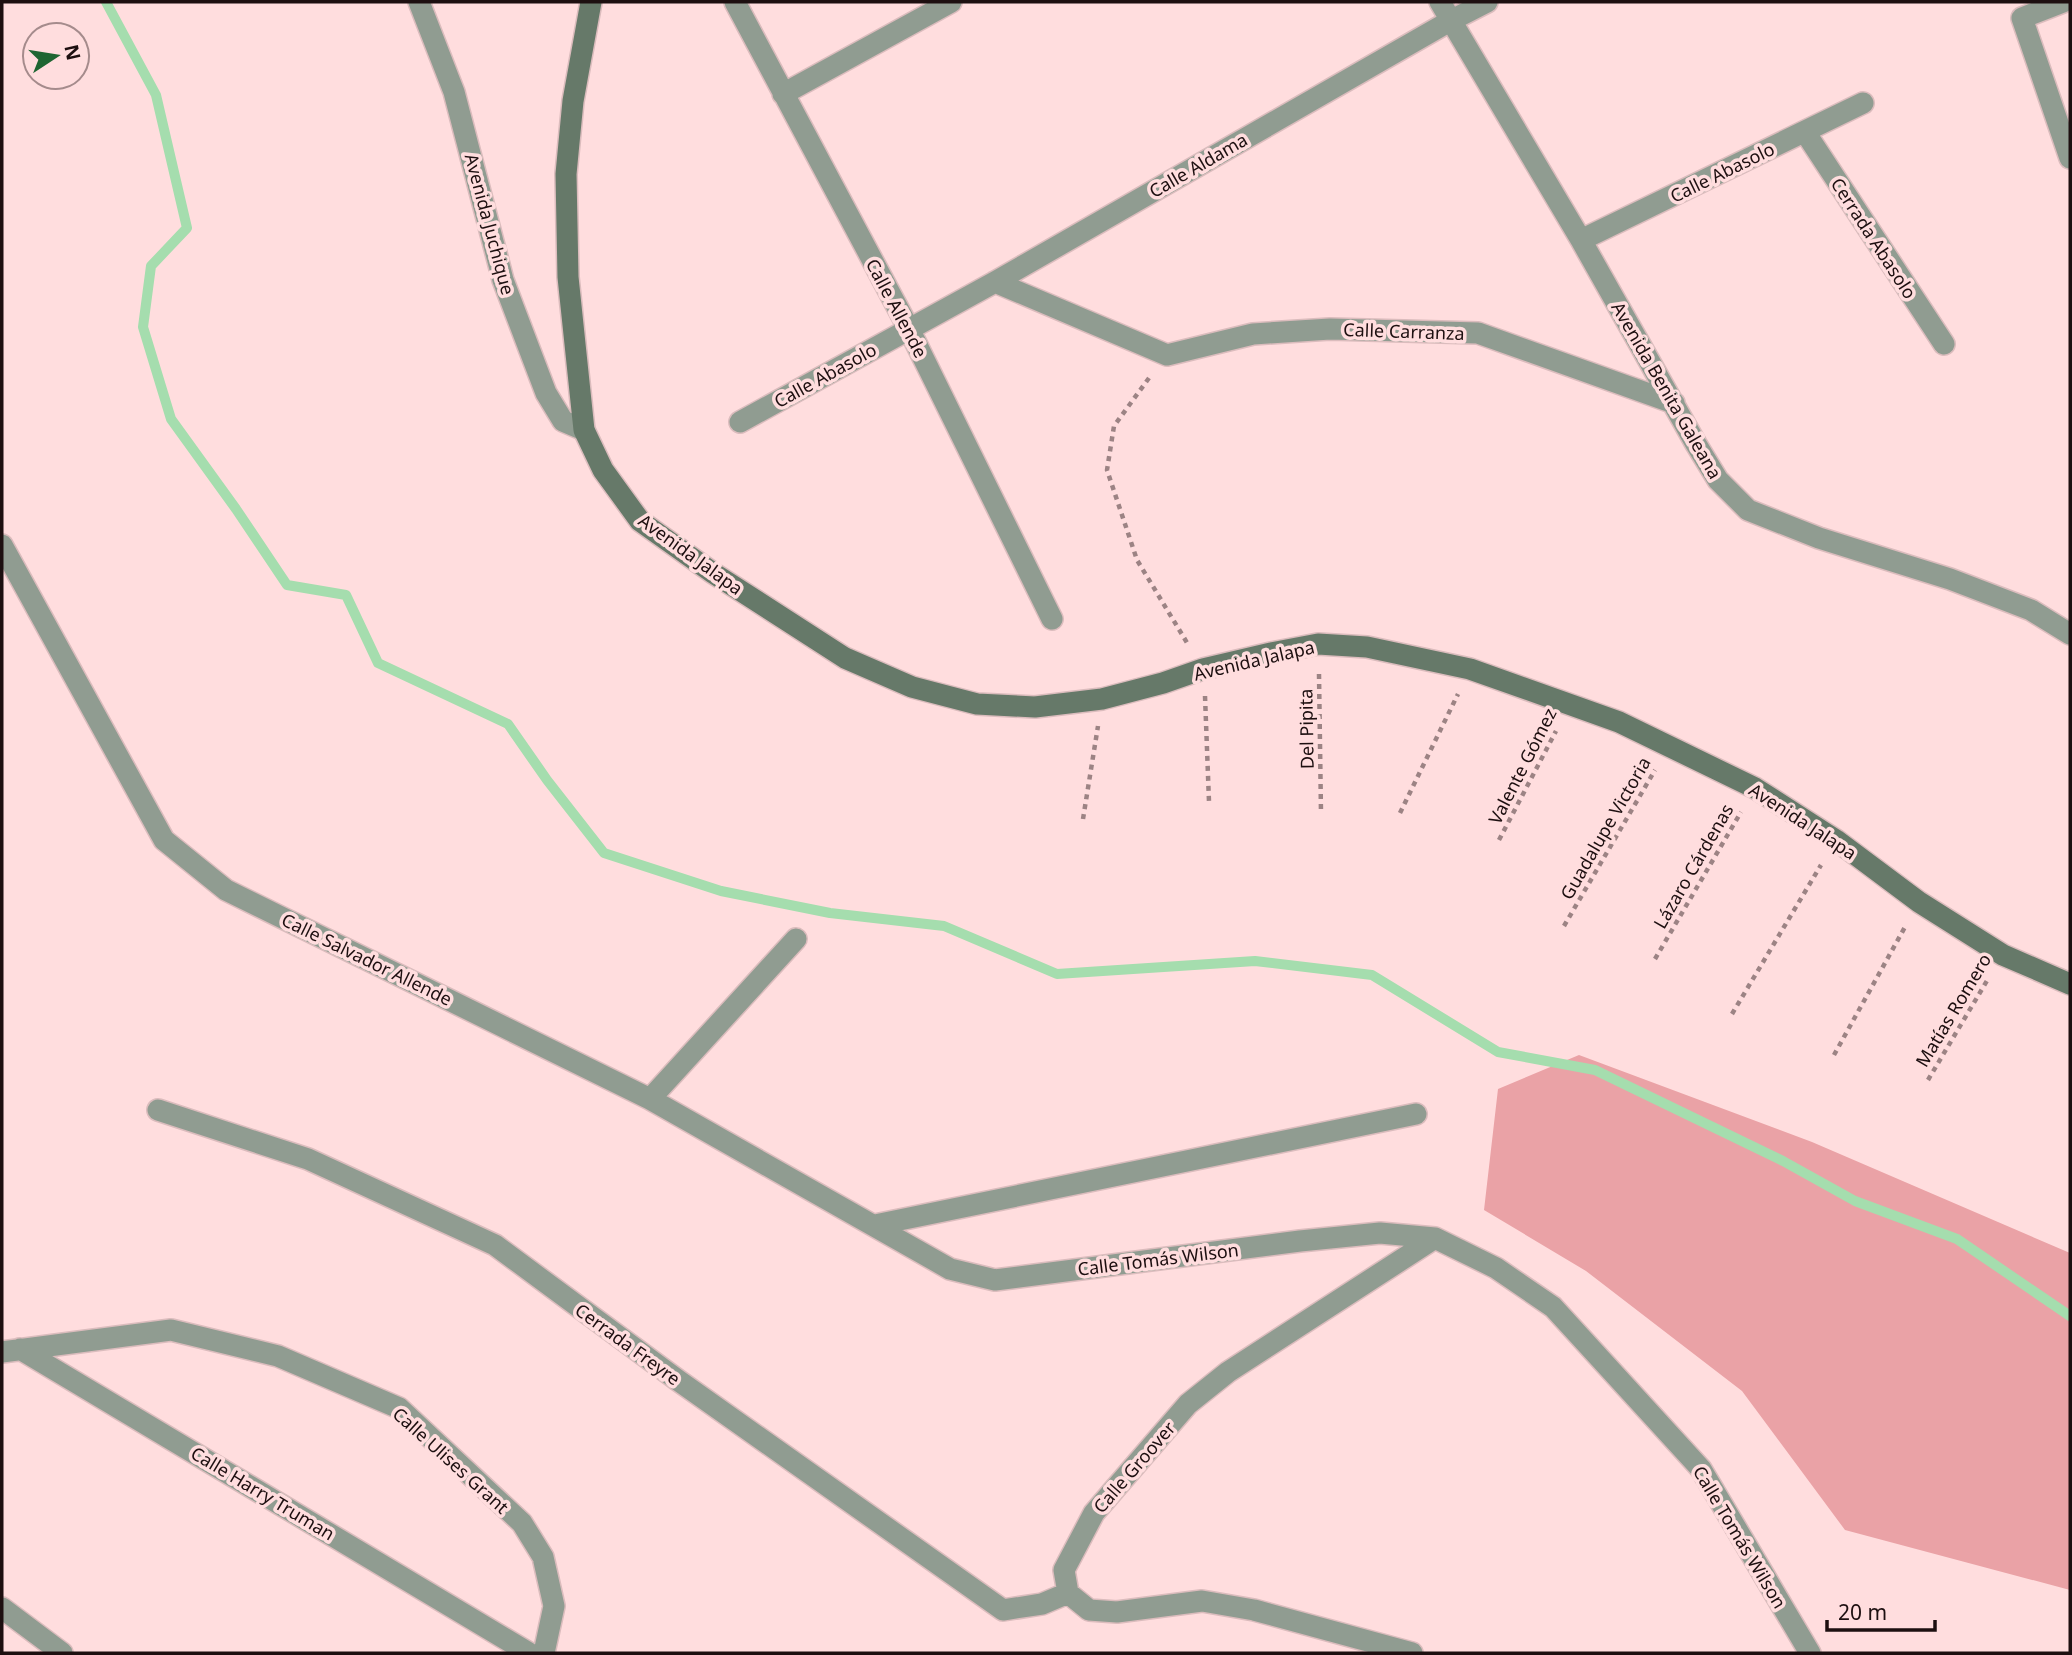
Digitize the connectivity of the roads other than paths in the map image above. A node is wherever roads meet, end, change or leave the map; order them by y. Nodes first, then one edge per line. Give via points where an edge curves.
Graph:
1 (419, 2) edge
2 (591, 2) edge
3 (735, 2) edge
4 (951, 2) edge
5 (1440, 2) edge
6 (1487, 2) edge
7 (2063, 2) edge
8 (1450, 21) junction
9 (783, 94) junction
10 (1863, 103) dead end
11 (1805, 132) junction
12 (2069, 153) edge
13 (1581, 240) junction
14 (995, 282) junction
15 (909, 329) junction
16 (1944, 344) dead end
17 (1674, 403) junction
18 (740, 422) dead end
19 (584, 430) junction
20 (2, 545) edge
21 (1052, 619) dead end
22 (2070, 634) edge
23 (796, 939) dead end
24 (2070, 984) edge
25 (650, 1099) junction
26 (159, 1110) dead end
27 (1416, 1114) dead end
28 (875, 1225) junction
29 (1434, 1238) junction
30 (11, 1350) edge
31 (1068, 1593) junction
32 (2, 1608) edge
33 (500, 1645) edge
34 (62, 1653) edge
35 (529, 1653) edge
36 (544, 1653) edge
37 (1412, 1653) edge
38 (1810, 1653) edge

1 - 19 street, Avenida Juchique via 454,92 512,305 546,393 563,421
2 - 19 street, Avenida Jalapa via 573,101 566,174 568,277
3 - 9 street, Calle Allende
4 - 9 street
5 - 8 street, Avenida Benita Galeana
6 - 8 street, Calle Aldama
7 - 12 street via 2022,18
8 - 13 street, Avenida Benita Galeana
8 - 14 street, Calle Aldama
9 - 15 street, Calle Allende
10 - 11 street, Calle Abasolo
11 - 13 street, Calle Abasolo
11 - 16 street, Cerrada Abasolo
13 - 17 street, Avenida Benita Galeana
14 - 15 street, Calle Aldama
14 - 17 street, Calle Carranza via 1167,355 1253,334 1330,329 1478,333
15 - 18 street, Calle Abasolo
15 - 21 street, Calle Allende
17 - 22 street, Avenida Benita Galeana via 1718,480 1748,510 1961,583 2031,610
19 - 24 street, Avenida Jalapa via 603,470 640,521 845,658 912,687 977,704 1035,707 1102,699 1203,669 1318,645 1367,647 1470,669 1619,722 1755,788 2003,955
20 - 25 street, Calle Salvador Allende via 164,840 226,890
23 - 25 street
25 - 28 street, Calle Salvador Allende
26 - 31 street, Cerrada Freyre via 308,1159 495,1245 1003,1610 1042,1604
27 - 28 street
28 - 29 street, Calle Tomás Wilson via 950,1269 995,1280 1367,1234
29 - 31 street, Calle Groover via 1228,1371 1188,1404 1094,1513 1064,1570
29 - 38 street, Calle Tomás Wilson via 1496,1268 1553,1307 1701,1469
30 - 33 street, Calle Harry Truman
30 - 36 street, Calle Ulises Grant via 171,1330 278,1356 399,1408 522,1523 542,1557 554,1606
31 - 37 street via 1089,1611 1202,1601 1254,1610
32 - 34 street
33 - 35 street, Calle Harry Truman

